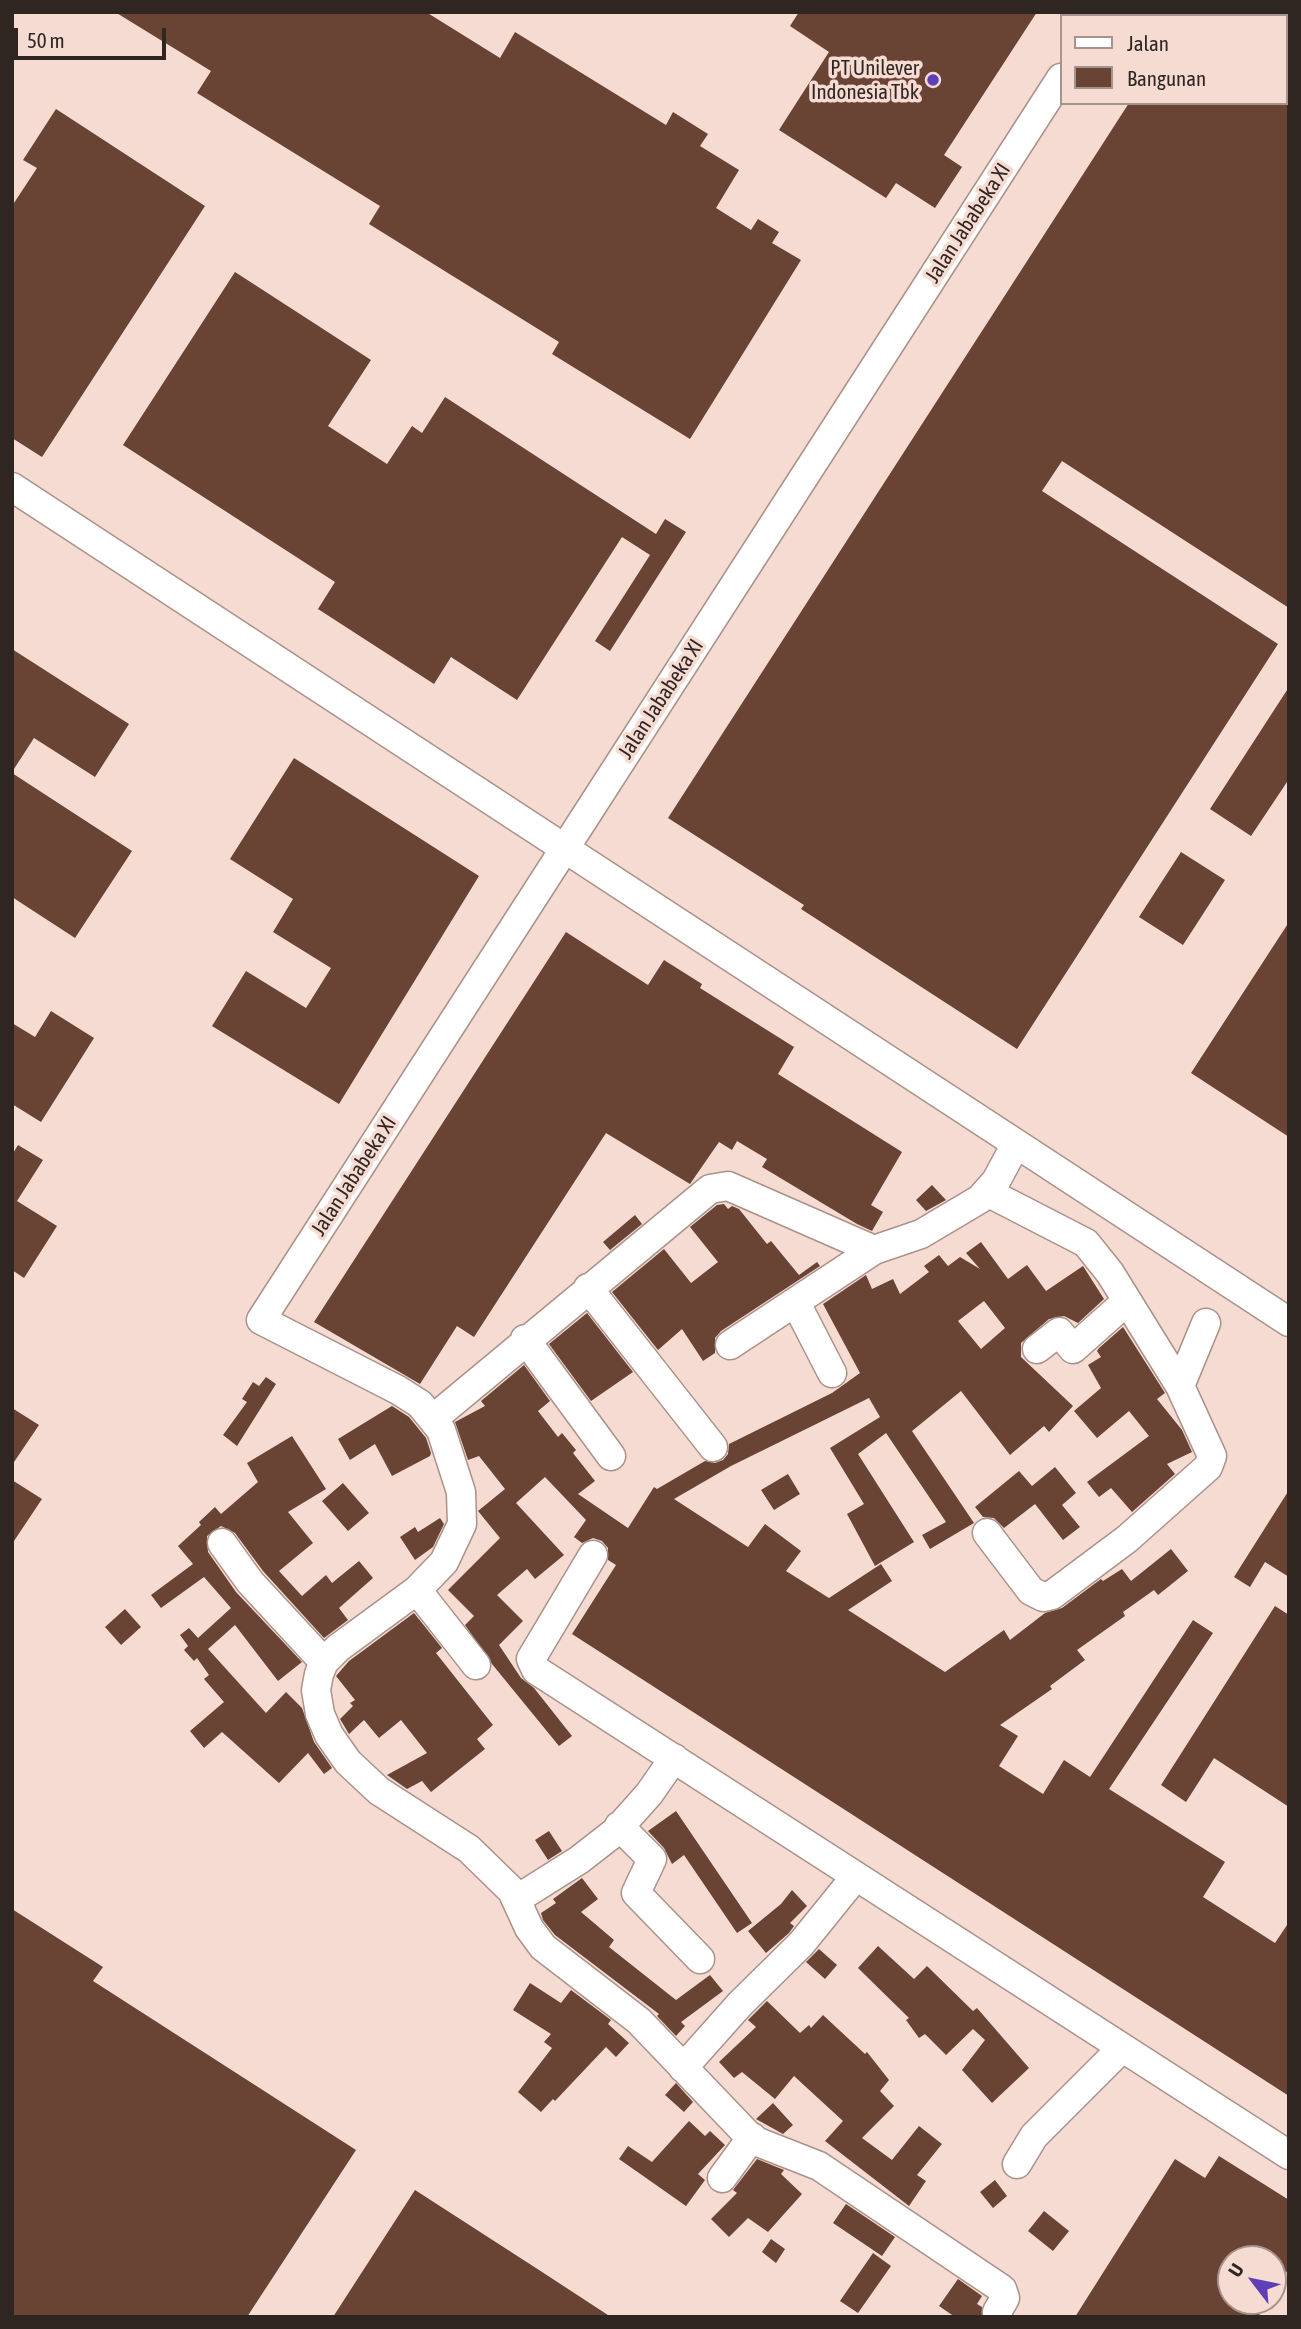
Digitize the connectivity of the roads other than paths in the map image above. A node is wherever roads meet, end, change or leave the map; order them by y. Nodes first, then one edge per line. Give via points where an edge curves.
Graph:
1 (1060, 80) edge
2 (12, 488) edge
3 (565, 849) junction
4 (1016, 1144) junction
5 (987, 1192) junction
6 (874, 1250) junction
7 (588, 1288) junction
8 (1127, 1301) junction
9 (796, 1303) junction
10 (1289, 1322) edge
11 (1206, 1323) dead end
12 (525, 1339) junction
13 (730, 1346) dead end
14 (1037, 1349) dead end
15 (832, 1373) dead end
16 (1180, 1386) junction
17 (434, 1418) junction
18 (713, 1447) dead end
19 (611, 1455) dead end
20 (987, 1533) dead end
21 (222, 1543) dead end
22 (593, 1555) dead end
23 (417, 1590) junction
24 (324, 1662) junction
25 (476, 1665) dead end
26 (674, 1758) junction
27 (619, 1826) junction
28 (856, 1876) junction
29 (517, 1899) junction
30 (700, 1959) dead end
31 (1122, 2048) junction
32 (683, 2068) junction
33 (752, 2137) junction
34 (1289, 2155) edge
35 (1017, 2164) dead end
36 (722, 2179) dead end
37 (997, 2312) dead end

1 - 3 street, Jalan Jababeka XI
2 - 3 street
3 - 4 street
3 - 17 street, Jalan Jababeka XI via 261,1320 398,1390
4 - 5 street
4 - 10 street
5 - 6 street via 921,1234
5 - 8 street via 1083,1240
6 - 7 street via 722,1184
6 - 9 street
7 - 12 street
7 - 18 street
8 - 14 street via 1073,1349 1059,1332
8 - 16 street
9 - 13 street
9 - 15 street
11 - 16 street
12 - 17 street
12 - 19 street
16 - 20 street via 1211,1462 1127,1539 1043,1597 1031,1591
17 - 23 street via 448,1445 461,1492 462,1524 444,1562
21 - 24 street via 250,1582
22 - 26 street via 530,1664
23 - 24 street
23 - 25 street
24 - 29 street via 316,1690 320,1714 348,1762 379,1791 469,1849
26 - 27 street
26 - 28 street
27 - 29 street via 579,1860
27 - 30 street via 652,1859 636,1886 639,1898
28 - 31 street
28 - 32 street via 802,1944
29 - 32 street via 543,1947 639,2021
31 - 34 street
31 - 35 street via 1034,2136
32 - 33 street
33 - 36 street
33 - 37 street via 819,2166 993,2282 1005,2294

